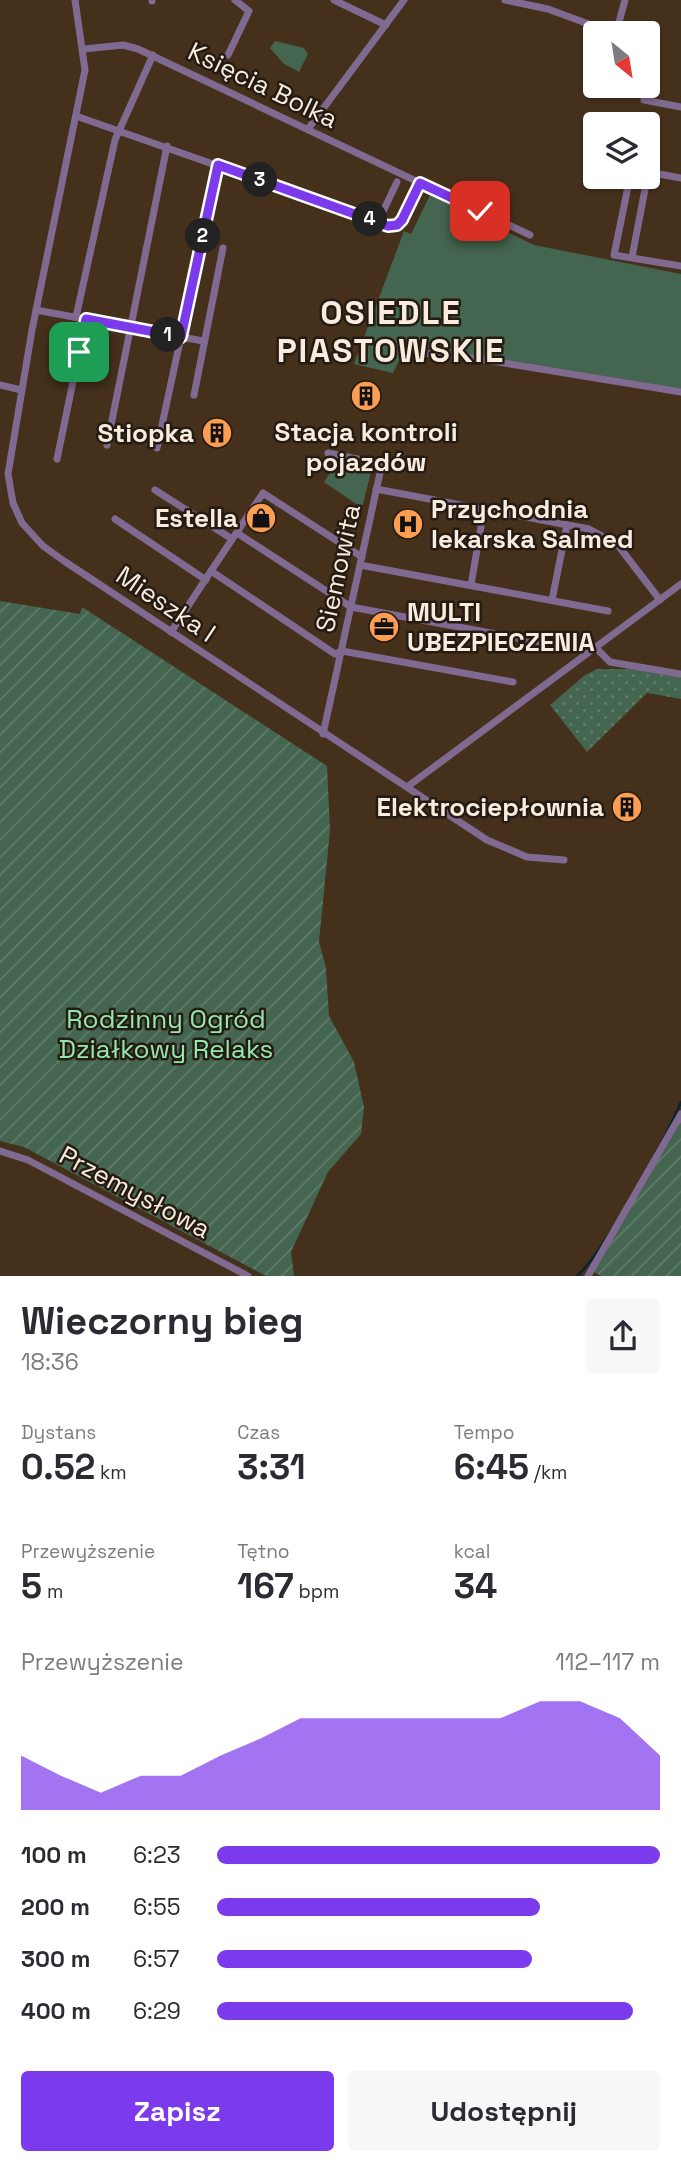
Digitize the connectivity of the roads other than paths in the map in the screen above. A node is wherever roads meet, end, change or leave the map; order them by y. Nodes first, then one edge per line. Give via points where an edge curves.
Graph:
1 (75, 0) edge
2 (235, 0) edge
3 (334, 0) edge
4 (404, 0) edge
5 (505, 0) edge
6 (549, 0) edge
7 (625, 0) edge
8 (548, 9) junction
9 (619, 21) edge
10 (583, 22) edge
11 (386, 25) junction
12 (84, 50) junction
13 (153, 55) junction
14 (228, 55) dead end
15 (644, 98) edge
16 (681, 107) edge
17 (76, 116) junction
18 (120, 129) junction
19 (308, 129) junction
20 (167, 146) junction
21 (218, 165) junction
22 (681, 178) edge
23 (397, 182) dead end
24 (420, 183) junction
25 (628, 189) edge
26 (378, 222) junction
27 (530, 235) dead end
28 (223, 248) dead end
29 (632, 257) junction
30 (681, 266) edge
31 (36, 310) junction
32 (76, 317) junction
33 (86, 319) junction
34 (130, 327) junction
35 (181, 337) junction
36 (203, 341) junction
37 (410, 352) dead end
38 (0, 385) edge
39 (21, 390) junction
40 (681, 392) edge
41 (194, 395) dead end
42 (107, 445) dead end
43 (157, 448) dead end
44 (328, 453) dead end
45 (57, 459) dead end
46 (376, 489) junction
47 (155, 490) dead end
48 (484, 509) junction
49 (116, 519) dead end
50 (567, 524) junction
51 (234, 536) junction
52 (361, 561) junction
53 (211, 571) junction
54 (205, 580) junction
55 (681, 584) edge
56 (471, 585) junction
57 (552, 600) junction
58 (660, 600) junction
59 (351, 607) junction
60 (608, 611) dead end
61 (171, 632) junction
62 (567, 647) dead end
63 (596, 648) junction
64 (342, 651) junction
65 (681, 674) edge
66 (513, 682) dead end
67 (323, 734) junction
68 (407, 787) junction
69 (564, 860) dead end
70 (681, 1114) edge
71 (0, 1151) edge
72 (248, 1276) edge
73 (588, 1276) edge

1 - 12 street, Mieszka I
2 - 14 street via 249,11
3 - 11 street
4 - 11 street
5 - 8 street
6 - 8 street
7 - 9 street
8 - 10 street
11 - 19 street
12 - 13 street, Księcia Bolka via 123,45
12 - 17 street, Mieszka I
13 - 18 street
13 - 19 street, Księcia Bolka
15 - 16 street
17 - 18 street
17 - 31 street, Mieszka I
18 - 20 street
18 - 32 street
19 - 24 street, Księcia Bolka
20 - 21 street
20 - 34 street
21 - 26 street
21 - 35 street
22 - 29 street via 659,174 647,179
23 - 26 street
24 - 26 street via 397,225
24 - 27 street, Księcia Bolka
25 - 29 street via 614,256
28 - 36 street
29 - 30 street
31 - 32 street
31 - 39 street, Mieszka I
32 - 33 street
33 - 34 street
33 - 45 street
34 - 35 street
34 - 42 street
35 - 36 street
35 - 43 street
36 - 41 street
37 - 40 street
38 - 39 street
39 - 61 street, Mieszka I via 8,474 22,523 43,545
44 - 46 street, Siemowita via 382,464
46 - 48 street
46 - 52 street, Siemowita
47 - 51 street
48 - 50 street
48 - 56 street
49 - 54 street
50 - 57 street
50 - 58 street via 589,529 617,544
51 - 52 street via 263,493
51 - 53 street
51 - 59 street
52 - 56 street
52 - 59 street, Siemowita
53 - 54 street
53 - 64 street via 330,652
54 - 61 street
55 - 58 street
56 - 57 street
57 - 60 street
58 - 63 street
59 - 62 street
59 - 64 street, Siemowita
61 - 67 street, Mieszka I
63 - 65 street via 610,662
63 - 68 street
64 - 66 street
64 - 67 street, Siemowita
67 - 68 street, Mieszka I
68 - 69 street, Mieszka I via 507,851
70 - 73 street
71 - 72 street, Przemysłowa via 28,1160

